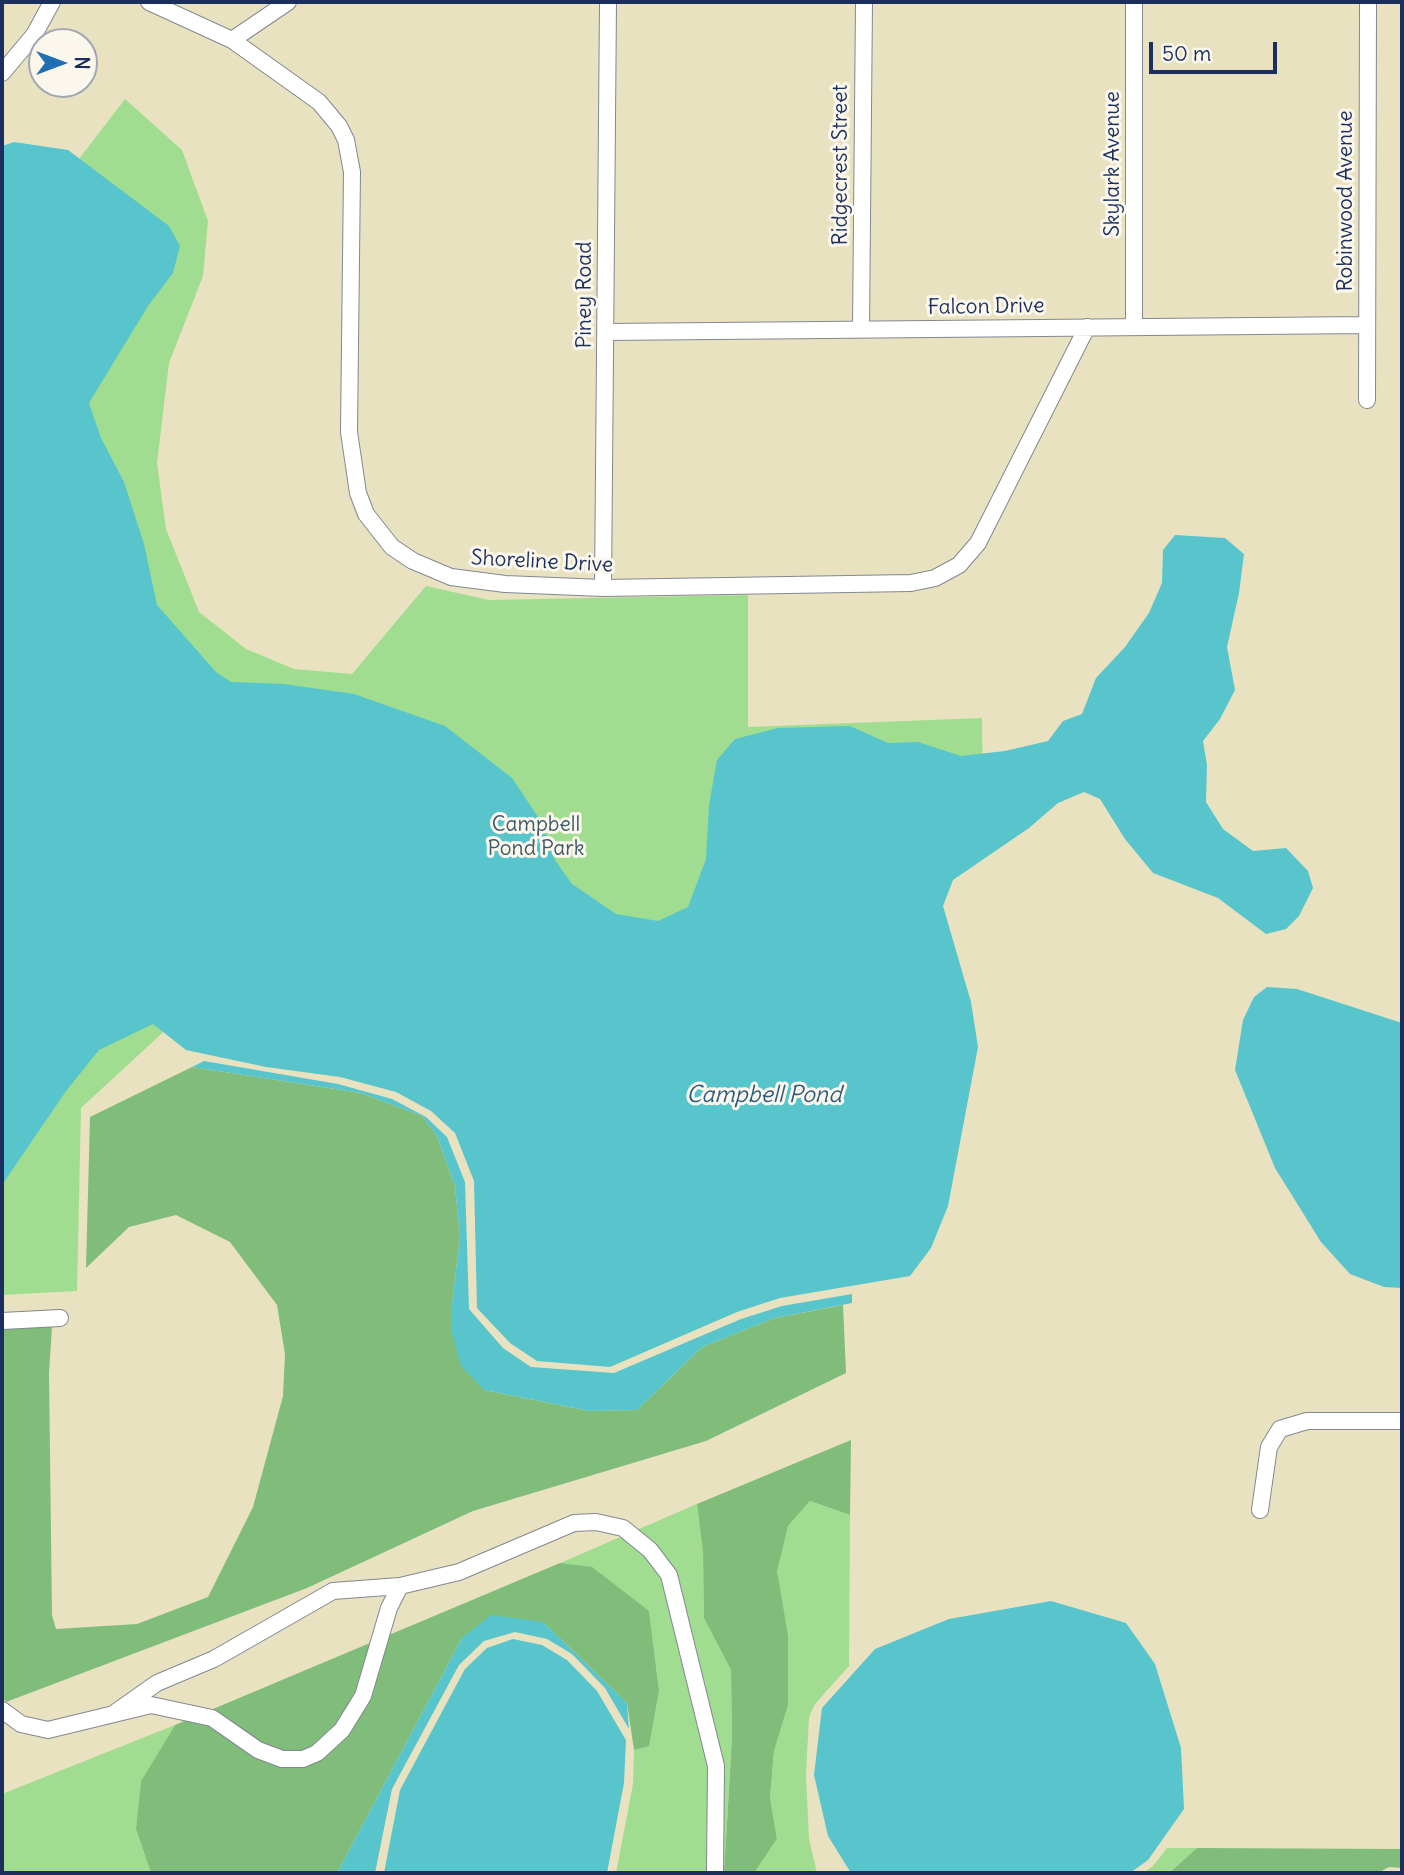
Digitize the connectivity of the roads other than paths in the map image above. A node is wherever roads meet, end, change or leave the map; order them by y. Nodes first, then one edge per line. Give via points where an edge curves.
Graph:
1 (52, 2) edge
2 (149, 2) edge
3 (288, 2) edge
4 (608, 2) edge
5 (864, 2) edge
6 (1134, 2) edge
7 (1368, 2) edge
8 (232, 40) junction
9 (2, 73) edge
10 (1367, 325) junction
11 (1134, 326) junction
12 (1087, 327) junction
13 (861, 329) junction
14 (606, 332) junction
15 (1367, 400) dead end
16 (603, 588) junction
17 (60, 1318) dead end
18 (2, 1321) edge
19 (1402, 1421) edge
20 (1260, 1510) dead end
21 (400, 1586) junction
22 (2, 1710) edge
23 (113, 1714) junction
24 (715, 1873) edge

1 - 9 street via 34,35
2 - 8 street, Shoreline Drive
3 - 8 street
4 - 14 street, Piney Road
5 - 13 street, Ridgecrest Street
6 - 11 street, Skylark Avenue
7 - 10 street, Robinwood Avenue
8 - 16 street, Shoreline Drive via 319,103 346,140 352,172 352,465 358,493 378,532 413,561 451,577
10 - 11 street, Falcon Drive
10 - 15 street, Robinwood Avenue
11 - 12 street, Falcon Drive
12 - 13 street, Falcon Drive
12 - 16 street, Shoreline Drive via 978,543 958,565 935,578 911,583
13 - 14 street, Falcon Drive
14 - 16 street, Piney Road
17 - 18 street
19 - 20 street via 1307,1421 1280,1429 1269,1447
21 - 23 street via 332,1591 214,1659 157,1683
21 - 23 street via 363,1696 342,1731 317,1754 282,1759 258,1749 212,1718 181,1710 151,1705
21 - 24 street via 459,1572 574,1523 623,1528 650,1550 669,1575 716,1766
22 - 23 street via 21,1724 48,1730

